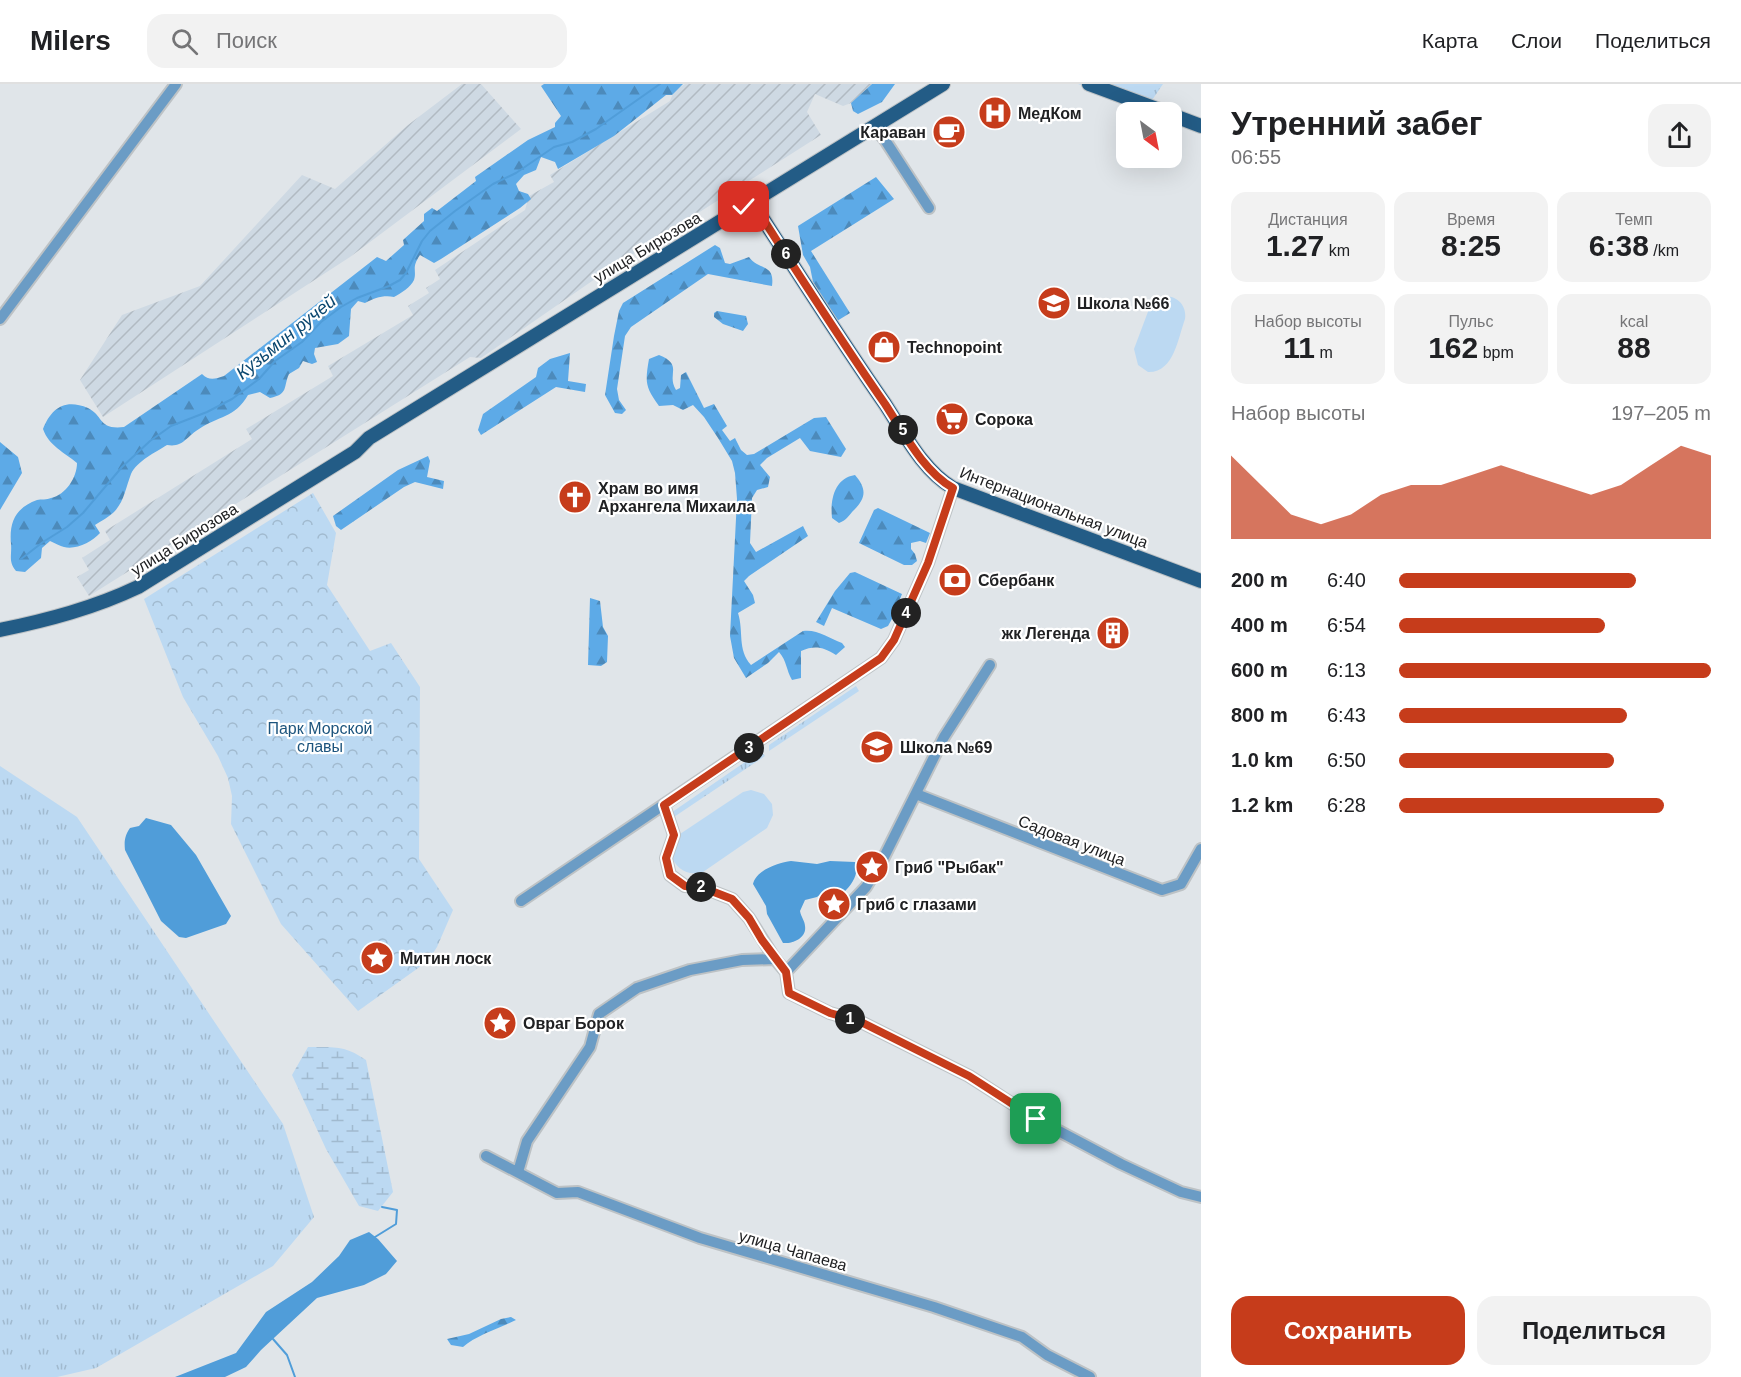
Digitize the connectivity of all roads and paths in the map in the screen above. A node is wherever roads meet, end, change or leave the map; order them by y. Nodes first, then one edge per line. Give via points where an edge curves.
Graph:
1 (176, 84) edge
2 (943, 84) edge
3 (1089, 84) edge
4 (1138, 102) edge
5 (1182, 119) edge
6 (1201, 126) edge
7 (874, 127) junction
8 (752, 202) junction
9 (928, 208) dead end
10 (0, 319) edge
11 (369, 438) junction
12 (953, 488) junction
13 (1201, 581) edge
14 (0, 621) edge
15 (0, 630) edge
16 (990, 665) dead end
17 (916, 794) junction
18 (664, 805) junction
19 (1201, 849) edge
20 (521, 901) dead end
21 (775, 959) junction
22 (786, 972) junction
23 (486, 1156) dead end
24 (518, 1172) junction
25 (1201, 1197) edge
26 (1090, 1377) edge

1 - 10 street
2 - 7 main road, улица Бирюзова
3 - 4 main road
5 - 6 main road
7 - 8 main road, улица Бирюзова
7 - 9 street
8 - 11 main road, улица Бирюзова
8 - 12 main road, Интернациональная улица via 920,456
11 - 14 main road, улица Бирюзова via 350,445 131,582 76,603
11 - 15 main road, улица Бирюзова via 355,452 138,587 60,616
12 - 13 main road, Интернациональная улица
12 - 18 street via 928,563 894,640 881,658
16 - 17 street via 944,737
17 - 19 street, Садовая улица via 1162,891 1181,884
17 - 22 street via 866,887
18 - 20 street
18 - 21 street via 674,835 666,858 670,875 685,886 701,887 732,899
21 - 22 street
21 - 24 street via 742,960 690,970 637,988 599,1014 590,1047 527,1141
22 - 25 street via 789,993 830,1013 861,1022 969,1076 1036,1119 1121,1164 1181,1192
23 - 24 street, улица Чапаева
24 - 26 street, улица Чапаева via 557,1193 578,1192 700,1238 1023,1337 1047,1355

